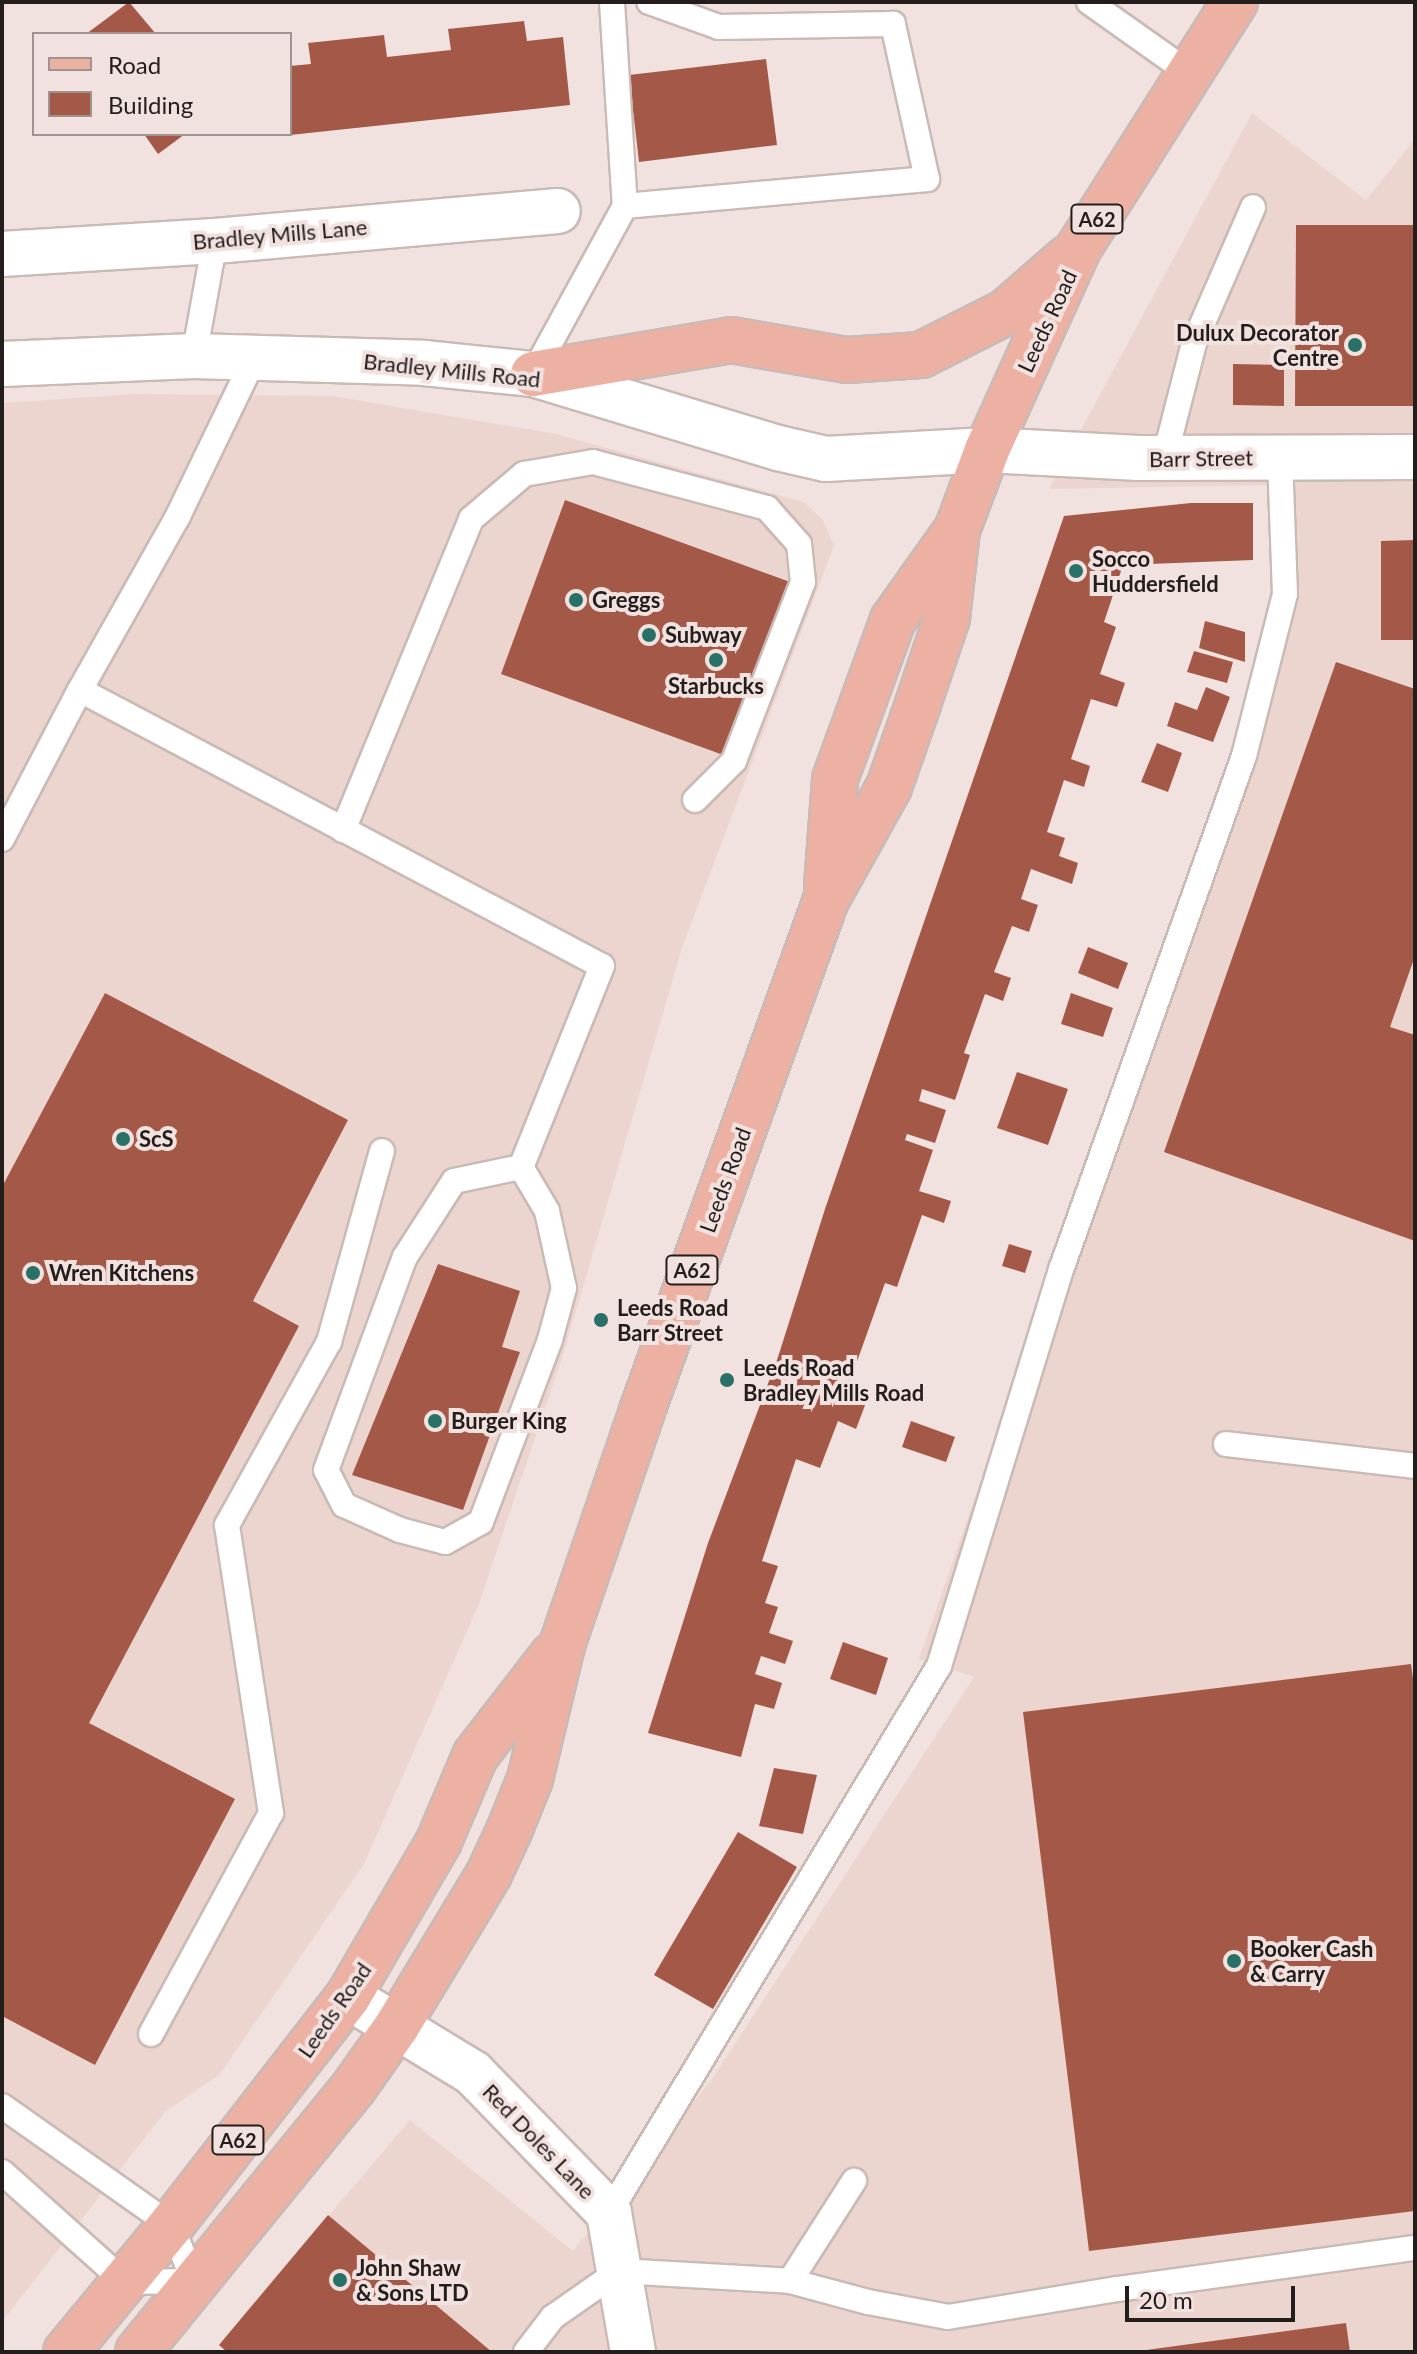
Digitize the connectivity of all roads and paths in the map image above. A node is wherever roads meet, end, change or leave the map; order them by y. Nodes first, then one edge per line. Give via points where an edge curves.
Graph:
1 (612, 2) edge
2 (649, 2) edge
3 (1089, 2) edge
4 (1235, 2) edge
5 (1188, 72) junction
6 (625, 206) junction
7 (1253, 207) dead end
8 (558, 211) dead end
9 (215, 241) junction
10 (1078, 249) junction
11 (2, 254) edge
12 (194, 356) junction
13 (255, 357) junction
14 (2, 364) edge
15 (533, 374) junction
16 (987, 450) junction
17 (1165, 456) junction
18 (1280, 457) junction
19 (1415, 457) edge
20 (80, 690) junction
21 (695, 800) dead end
22 (343, 830) junction
23 (2, 839) edge
24 (382, 1151) dead end
25 (521, 1167) junction
26 (1226, 1444) dead end
27 (1415, 1466) edge
28 (563, 1642) junction
29 (348, 1997) junction
30 (397, 2026) junction
31 (151, 2034) dead end
32 (2, 2106) edge
33 (2, 2172) edge
34 (854, 2181) dead end
35 (609, 2213) junction
36 (171, 2225) junction
37 (1415, 2248) edge
38 (619, 2271) junction
39 (194, 2281) junction
40 (790, 2281) junction
41 (125, 2282) junction
42 (533, 2348) edge
43 (66, 2352) edge
44 (138, 2352) edge
45 (633, 2352) edge

1 - 6 lane
2 - 6 lane via 719,27 893,24 927,179
3 - 5 lane
4 - 5 main road, Leeds Road / A62
5 - 10 main road, Leeds Road / A62
6 - 15 lane
7 - 17 lane via 1194,343
8 - 9 street, Bradley Mills Lane
9 - 11 street, Bradley Mills Lane
9 - 12 lane
10 - 15 main road via 1006,312 921,355 847,360 731,340
10 - 16 main road, Leeds Road / A62
12 - 13 street, Bradley Mills Road
12 - 14 street, Bradley Mills Road
13 - 15 street, Bradley Mills Road via 424,363
13 - 20 lane via 178,516
15 - 16 street, Bradley Mills Road via 826,459
16 - 17 street, Barr Street
16 - 28 main road, Leeds Road / A62 via 957,530 947,618 889,787 826,900
17 - 18 street, Barr Street
18 - 19 street, Barr Street
18 - 35 lane via 1285,594 1244,756 1062,1267 939,1666
20 - 22 lane
20 - 23 lane
21 - 22 lane via 734,761 803,582 799,544 767,508 593,462 524,474 471,519
22 - 25 lane via 602,966
24 - 31 lane via 329,1342 227,1525 271,1813
25 - 25 lane via 547,1211 564,1288 550,1340 481,1522 445,1542 400,1530 344,1505 326,1470 405,1257 445,1193 454,1181
26 - 27 lane
28 - 29 main road, Leeds Road / A62 via 475,1756 439,1841
28 - 30 main road, Leeds Road / A62 via 530,1779 509,1831 489,1874
29 - 30 street, Red Doles Lane
29 - 36 main road, Leeds Road / A62
30 - 35 street, Red Doles Lane via 473,2073
30 - 39 main road, Leeds Road / A62 via 354,2087
32 - 36 lane
33 - 41 lane
34 - 40 lane
35 - 38 street, Red Doles Lane
36 - 39 lane
36 - 41 main road, Leeds Road / A62
37 - 40 lane via 948,2317
38 - 40 lane
38 - 42 lane via 553,2317
38 - 45 street, Red Doles Lane
39 - 41 lane
39 - 44 main road, Leeds Road / A62
41 - 43 main road, Leeds Road / A62

